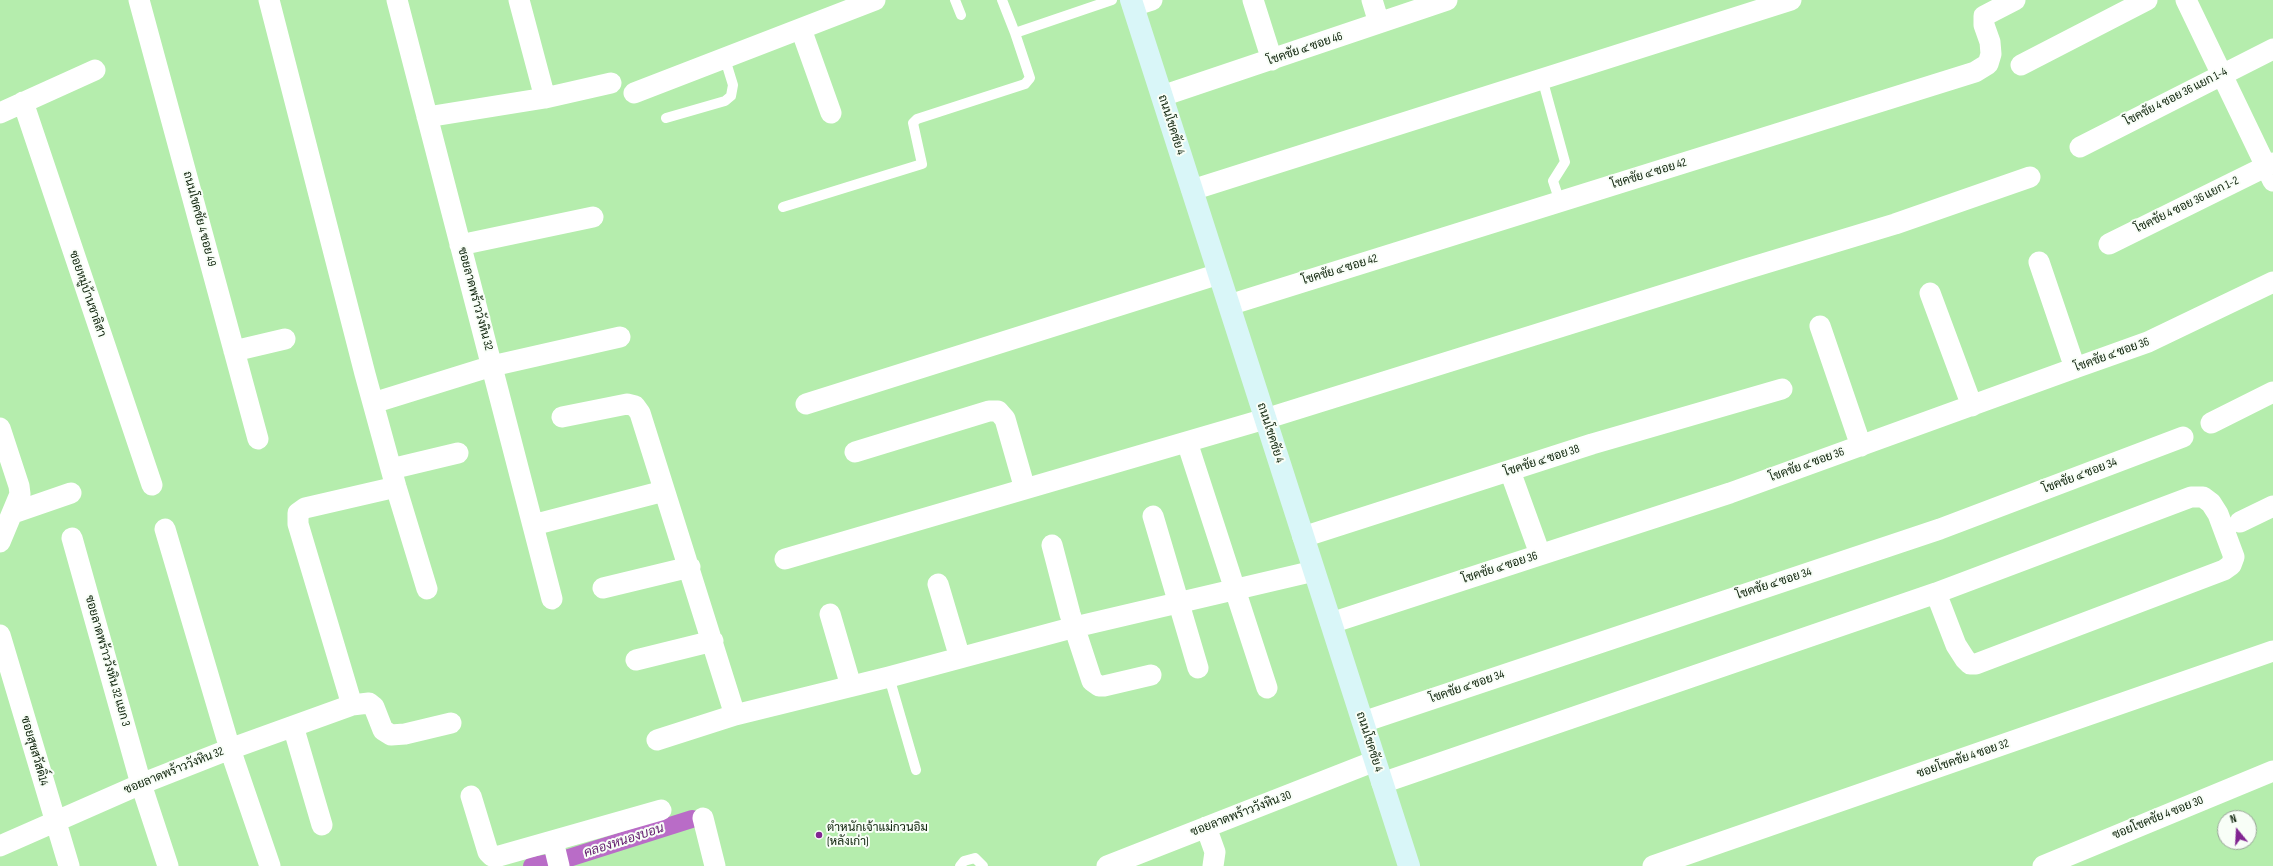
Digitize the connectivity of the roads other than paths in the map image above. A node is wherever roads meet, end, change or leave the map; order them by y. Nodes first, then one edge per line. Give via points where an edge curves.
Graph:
1 (139, 0) edge
2 (269, 0) edge
3 (397, 0) edge
4 (519, 0) edge
5 (875, 0) edge
6 (955, 0) edge
7 (1002, 0) edge
8 (1112, 0) edge
9 (1253, 0) edge
10 (1372, 0) edge
11 (1447, 0) edge
12 (1791, 0) edge
13 (2015, 0) edge
14 (2147, 0) edge
15 (2186, 0) edge
16 (1139, 2) edge
17 (960, 15) dead end
18 (1379, 23) junction
19 (801, 29) junction
20 (1014, 33) junction
21 (2273, 49) edge
22 (724, 59) junction
23 (1272, 60) junction
24 (2021, 65) dead end
25 (95, 70) dead end
26 (2222, 74) junction
27 (1542, 78) junction
28 (611, 83) dead end
29 (634, 93) dead end
30 (1162, 96) junction
31 (545, 98) junction
32 (23, 102) junction
33 (0, 113) edge
34 (831, 113) dead end
35 (428, 117) junction
36 (666, 118) dead end
37 (2080, 147) dead end
38 (2271, 170) edge
39 (2030, 177) dead end
40 (1192, 190) junction
41 (1560, 202) junction
42 (783, 207) dead end
43 (592, 216) dead end
44 (460, 244) junction
45 (2109, 244) dead end
46 (2039, 262) dead end
47 (1219, 274) junction
48 (2273, 282) edge
49 (1930, 293) dead end
50 (1229, 305) junction
51 (1820, 326) dead end
52 (620, 337) dead end
53 (285, 339) dead end
54 (234, 351) junction
55 (492, 366) junction
56 (2076, 368) junction
57 (1782, 389) dead end
58 (2273, 392) edge
59 (373, 404) junction
60 (806, 404) dead end
61 (1972, 406) junction
62 (562, 417) dead end
63 (1265, 419) junction
64 (2211, 423) dead end
65 (0, 428) edge
66 (2182, 437) dead end
67 (258, 439) dead end
68 (1187, 442) junction
69 (1861, 446) junction
70 (855, 452) dead end
71 (458, 453) dead end
72 (1510, 471) junction
73 (393, 478) junction
74 (152, 485) dead end
75 (1025, 489) junction
76 (664, 491) junction
77 (71, 493) dead end
78 (2273, 506) edge
79 (13, 513) junction
80 (1153, 516) dead end
81 (2240, 522) dead end
82 (533, 525) junction
83 (165, 529) dead end
84 (1303, 537) junction
85 (72, 538) dead end
86 (0, 542) edge
87 (1052, 545) dead end
88 (1540, 554) junction
89 (785, 559) dead end
90 (690, 567) junction
91 (1314, 571) junction
92 (938, 584) dead end
93 (603, 588) dead end
94 (427, 589) dead end
95 (1234, 589) junction
96 (1936, 593) junction
97 (552, 599) dead end
98 (1178, 603) junction
99 (830, 614) dead end
100 (1331, 623) junction
101 (1075, 627) junction
102 (0, 635) edge
103 (713, 641) junction
104 (2273, 651) edge
105 (960, 658) junction
106 (636, 660) dead end
107 (1198, 668) dead end
108 (1151, 675) dead end
109 (889, 677) junction
110 (851, 686) junction
111 (1267, 688) dead end
112 (352, 705) junction
113 (735, 715) junction
114 (1363, 722) junction
115 (451, 723) dead end
116 (293, 726) junction
117 (656, 740) dead end
118 (230, 749) junction
119 (1375, 761) junction
120 (916, 770) dead end
121 (2273, 771) edge
122 (1382, 783) junction
123 (141, 784) junction
124 (471, 796) dead end
125 (661, 810) dead end
126 (703, 818) dead end
127 (56, 822) junction
128 (322, 825) dead end
129 (1206, 828) junction
130 (0, 846) edge
131 (556, 854) edge
132 (1144, 860) edge
133 (69, 866) edge
134 (168, 866) edge
135 (270, 866) edge
136 (715, 866) edge
137 (960, 866) edge
138 (983, 866) edge
139 (1107, 866) edge
140 (1213, 866) edge
141 (1409, 866) edge
142 (1653, 866) edge
143 (2043, 866) edge

1 - 54 street, ถนนโชคชัย 4 ซอย 49
2 - 59 street
3 - 35 street, ซอยลาดพร้าววังหิน 32
4 - 31 street
5 - 19 street
6 - 17 lane
7 - 20 lane
8 - 20 lane
9 - 23 street
10 - 18 street
11 - 18 street, โชคชัย ๔ ซอย 46
12 - 27 street
13 - 41 street, โชคชัย ๔ ซอย 42 via 1984,16 1991,54 1988,64 1975,72
14 - 24 street
15 - 26 street, โชคชัย 4 ซอย 36 แยก 1-2
16 - 30 street, ถนนโชคชัย 4
18 - 23 street, โชคชัย ๔ ซอย 46
19 - 22 street
19 - 34 street
20 - 42 lane via 1030,78 1025,84 917,119 912,123 922,164
21 - 26 street, โชคชัย 4 ซอย 36 แยก 1-4
22 - 29 street
22 - 36 lane via 733,85 731,96 726,101
23 - 30 street, โชคชัย ๔ ซอย 46
25 - 32 street
26 - 37 street, โชคชัย 4 ซอย 36 แยก 1-4
26 - 38 street, โชคชัย 4 ซอย 36 แยก 1-2
27 - 40 street
27 - 41 lane via 1565,162 1553,181
28 - 31 street
30 - 40 street, ถนนโชคชัย 4
31 - 35 street
32 - 33 street
32 - 74 street, ซอยหมู่บ้านชาลิสา
35 - 44 street, ซอยลาดพร้าววังหิน 32
38 - 45 street, โชคชัย 4 ซอย 36 แยก 1-2
39 - 63 street via 1895,224 1746,268
40 - 47 street, ถนนโชคชัย 4
41 - 50 street, โชคชัย ๔ ซอย 42
43 - 44 street
44 - 55 street, ซอยลาดพร้าววังหิน 32
46 - 56 street
47 - 50 street, ถนนโชคชัย 4
47 - 60 street
48 - 56 street, โชคชัย ๔ ซอย 36 via 2148,342
49 - 61 street
50 - 63 street, ถนนโชคชัย 4
51 - 69 street
52 - 55 street
53 - 54 street
54 - 67 street, ถนนโชคชัย 4 ซอย 49
55 - 59 street
55 - 82 street, ซอยลาดพร้าววังหิน 32
56 - 61 street, โชคชัย ๔ ซอย 36
57 - 72 street, โชคชัย ๔ ซอย 38
58 - 64 street
59 - 73 street
61 - 69 street, โชคชัย ๔ ซอย 36
62 - 76 street via 627,404 635,406 640,413
63 - 68 street
63 - 84 street, ถนนโชคชัย 4
65 - 79 street via 20,486 20,494
66 - 114 street, โชคชัย ๔ ซอย 34 via 1940,529
68 - 75 street
68 - 95 street
69 - 88 street, โชคชัย ๔ ซอย 36 via 1730,493
70 - 75 street via 989,410 998,411 1005,419
71 - 73 street
72 - 84 street, โชคชัย ๔ ซอย 38
72 - 88 street
73 - 94 street
73 - 112 street via 305,508 298,513 298,524
75 - 89 street
76 - 82 street
76 - 90 street
77 - 79 street
78 - 81 street
79 - 86 street
80 - 98 street
82 - 97 street, ซอยลาดพร้าววังหิน 32
83 - 118 street
84 - 91 street, ถนนโชคชัย 4
85 - 123 street, ซอยลาดพร้าววังหิน 32 แยก 3
87 - 101 street
88 - 100 street, โชคชัย ๔ ซอย 36
90 - 93 street
90 - 103 street
91 - 95 street
91 - 100 street, ถนนโชคชัย 4
92 - 105 street
95 - 98 street
95 - 111 street
96 - 96 street via 2191,497 2202,497 2211,503 2218,514 2234,557 2231,565 2224,570 1976,664 1970,664 1956,645
96 - 122 street
98 - 101 street
98 - 107 street
99 - 110 street
100 - 114 street, ถนนโชคชัย 4
101 - 105 street
101 - 108 street via 1092,681 1099,686
102 - 127 street, ซอยสุขสวัสดิ์14
103 - 106 street
103 - 113 street
104 - 142 street, ซอยโชคชัย 4 ซอย 32
105 - 109 street
109 - 110 street
109 - 120 lane
110 - 113 street
112 - 115 street, ซอยลาดพร้าววังหิน 32 via 369,703 374,707 383,730 391,735
112 - 116 street, ซอยลาดพร้าววังหิน 32
113 - 117 street
114 - 119 street, ถนนโชคชัย 4
116 - 118 street, ซอยลาดพร้าววังหิน 32
116 - 128 street
118 - 123 street, ซอยลาดพร้าววังหิน 32
118 - 135 street
119 - 122 street, ถนนโชคชัย 4
119 - 129 street, ซอยลาดพร้าววังหิน 30
121 - 143 street, ซอยโชคชัย 4 ซอย 30
122 - 141 street, ถนนโชคชัย 4
123 - 127 street, ซอยลาดพร้าววังหิน 32
123 - 134 street, ซอยลาดพร้าววังหิน 32 แยก 3
124 - 131 street via 488,852 492,856
125 - 131 street
126 - 136 street
127 - 130 street, ซอยลาดพร้าววังหิน 32
127 - 133 street, ซอยสุขสวัสดิ์14
129 - 132 street, ซอยลาดพร้าววังหิน 30
129 - 140 street via 1214,852
132 - 139 street, ซอยลาดพร้าววังหิน 30
137 - 138 lane via 964,861 975,858

